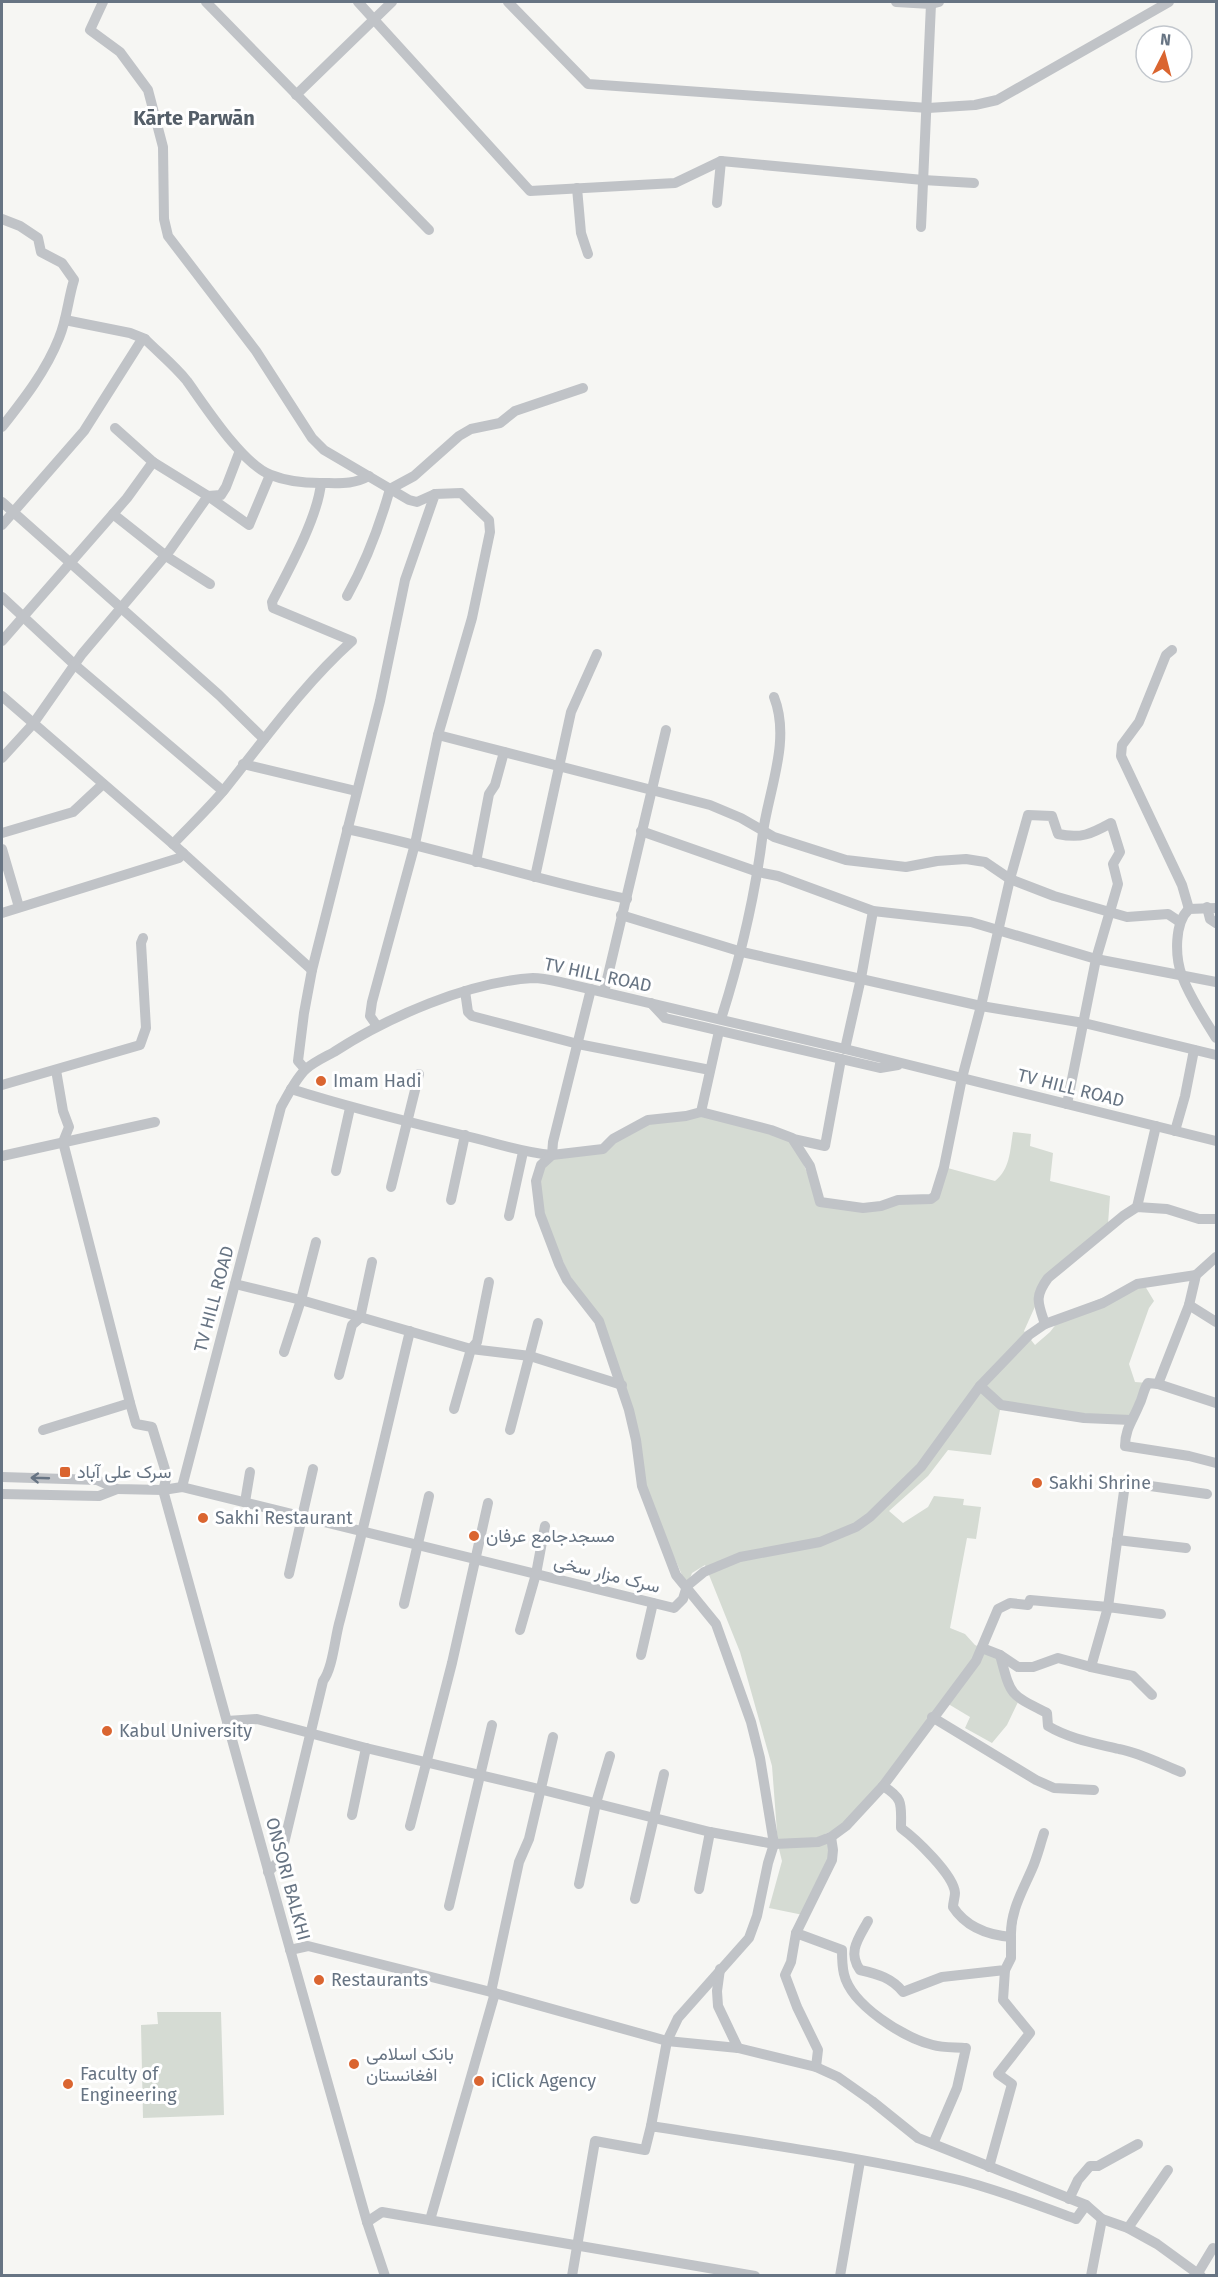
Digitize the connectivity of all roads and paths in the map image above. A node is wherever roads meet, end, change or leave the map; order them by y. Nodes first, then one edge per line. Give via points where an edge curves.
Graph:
1 (103, 2) edge
2 (206, 2) edge
3 (358, 2) edge
4 (392, 2) edge
5 (508, 2) edge
6 (896, 2) edge
7 (933, 2) edge
8 (1169, 2) edge
9 (375, 19) junction
10 (296, 95) junction
11 (928, 108) junction
12 (721, 161) junction
13 (922, 180) junction
14 (974, 183) dead end
15 (577, 188) junction
16 (717, 203) dead end
17 (2, 219) edge
18 (921, 227) dead end
19 (429, 230) dead end
20 (588, 254) dead end
21 (65, 320) junction
22 (145, 339) junction
23 (583, 388) dead end
24 (2, 427) edge
25 (115, 428) dead end
26 (239, 453) junction
27 (153, 462) junction
28 (270, 475) junction
29 (369, 476) junction
30 (321, 483) junction
31 (390, 489) junction
32 (435, 494) junction
33 (208, 495) junction
34 (2, 502) edge
35 (12, 513) junction
36 (113, 514) junction
37 (2, 525) edge
38 (166, 556) junction
39 (70, 564) junction
40 (210, 585) dead end
41 (347, 596) dead end
42 (2, 597) edge
43 (121, 610) junction
44 (23, 615) junction
45 (2, 641) edge
46 (1172, 650) dead end
47 (597, 654) dead end
48 (75, 665) junction
49 (2, 696) edge
50 (774, 697) dead end
51 (33, 724) junction
52 (666, 730) dead end
53 (438, 735) junction
54 (264, 739) junction
55 (504, 752) junction
56 (2, 758) edge
57 (243, 764) junction
58 (559, 765) junction
59 (103, 784) junction
60 (652, 789) junction
61 (223, 791) junction
62 (356, 791) junction
63 (347, 829) junction
64 (641, 831) junction
65 (764, 831) junction
66 (2, 833) edge
67 (173, 844) junction
68 (415, 844) junction
69 (2, 849) edge
70 (183, 853) junction
71 (476, 862) junction
72 (758, 872) junction
73 (535, 877) junction
74 (1010, 879) junction
75 (627, 899) junction
76 (19, 907) junction
77 (1212, 908) edge
78 (1190, 909) junction
79 (873, 911) junction
80 (1110, 912) junction
81 (2, 913) edge
82 (621, 915) junction
83 (1180, 922) junction
84 (1216, 923) edge
85 (999, 930) junction
86 (143, 938) dead end
87 (742, 952) junction
88 (1096, 959) junction
89 (312, 970) junction
90 (1181, 975) junction
91 (861, 978) junction
92 (1216, 982) edge
93 (591, 989) junction
94 (465, 992) junction
95 (604, 992) junction
96 (981, 1006) junction
97 (1084, 1023) junction
98 (720, 1025) junction
99 (377, 1026) junction
100 (1216, 1038) edge
101 (578, 1044) junction
102 (1194, 1050) junction
103 (843, 1054) junction
104 (1216, 1054) edge
105 (305, 1069) junction
106 (56, 1070) junction
107 (710, 1070) junction
108 (419, 1074) dead end
109 (962, 1078) junction
110 (2, 1085) edge
111 (291, 1089) junction
112 (1067, 1104) junction
113 (350, 1108) junction
114 (701, 1112) junction
115 (155, 1122) dead end
116 (407, 1123) junction
117 (1156, 1126) junction
118 (1175, 1131) junction
119 (465, 1136) junction
120 (792, 1138) junction
121 (1216, 1141) edge
122 (63, 1142) junction
123 (523, 1152) junction
124 (552, 1155) junction
125 (2, 1156) edge
126 (336, 1171) dead end
127 (390, 1187) dead end
128 (451, 1200) dead end
129 (1137, 1208) junction
130 (509, 1216) dead end
131 (1216, 1219) edge
132 (316, 1242) dead end
133 (1216, 1257) edge
134 (372, 1262) dead end
135 (1196, 1275) junction
136 (489, 1281) dead end
137 (235, 1284) junction
138 (301, 1300) junction
139 (1189, 1305) junction
140 (360, 1318) junction
141 (1216, 1322) edge
142 (538, 1323) dead end
143 (1045, 1324) junction
144 (410, 1330) junction
145 (471, 1349) junction
146 (284, 1352) dead end
147 (530, 1356) junction
148 (339, 1375) dead end
149 (1158, 1384) junction
150 (622, 1385) junction
151 (980, 1386) junction
152 (130, 1403) junction
153 (1216, 1403) edge
154 (454, 1409) dead end
155 (1131, 1420) junction
156 (43, 1430) dead end
157 (510, 1430) dead end
158 (1216, 1463) edge
159 (313, 1469) dead end
160 (250, 1472) dead end
161 (2, 1477) edge
162 (182, 1486) junction
163 (117, 1490) junction
164 (163, 1490) junction
165 (2, 1494) edge
166 (1207, 1494) dead end
167 (429, 1496) dead end
168 (245, 1502) junction
169 (488, 1503) dead end
170 (301, 1516) junction
171 (545, 1526) dead end
172 (363, 1531) junction
173 (1117, 1540) junction
174 (417, 1544) junction
175 (1186, 1548) dead end
176 (475, 1559) junction
177 (290, 1574) dead end
178 (536, 1574) junction
179 (687, 1586) junction
180 (653, 1603) junction
181 (404, 1604) dead end
182 (1108, 1607) junction
183 (1161, 1614) dead end
184 (520, 1630) dead end
185 (982, 1648) junction
186 (641, 1655) dead end
187 (1000, 1655) junction
188 (1090, 1667) junction
189 (1152, 1695) dead end
190 (932, 1717) junction
191 (227, 1721) junction
192 (492, 1725) dead end
193 (310, 1733) junction
194 (553, 1737) dead end
195 (366, 1748) junction
196 (610, 1756) dead end
197 (426, 1763) junction
198 (1181, 1772) dead end
199 (664, 1774) dead end
200 (481, 1775) junction
201 (883, 1786) junction
202 (539, 1789) junction
203 (1094, 1790) dead end
204 (596, 1803) junction
205 (352, 1815) dead end
206 (654, 1818) junction
207 (410, 1826) dead end
208 (710, 1832) junction
209 (1044, 1833) dead end
210 (831, 1837) junction
211 (774, 1844) junction
212 (268, 1872) junction
213 (579, 1884) dead end
214 (699, 1889) dead end
215 (635, 1899) dead end
216 (449, 1906) dead end
217 (868, 1921) dead end
218 (796, 1933) junction
219 (1011, 1937) junction
220 (290, 1950) junction
221 (720, 1968) junction
222 (1005, 1970) junction
223 (493, 1993) junction
224 (667, 2041) junction
225 (738, 2048) junction
226 (816, 2067) junction
227 (651, 2126) junction
228 (933, 2144) junction
229 (1138, 2144) dead end
230 (860, 2161) junction
231 (989, 2167) junction
232 (1168, 2170) dead end
233 (1069, 2199) junction
234 (1086, 2205) junction
235 (1102, 2219) junction
236 (430, 2220) junction
237 (367, 2222) junction
238 (1128, 2228) junction
239 (577, 2246) junction
240 (1214, 2248) dead end
241 (1199, 2274) edge
242 (385, 2276) edge
243 (572, 2276) edge
244 (755, 2276) edge
245 (840, 2276) edge
246 (1091, 2276) edge

1 - 29 street via 90,30 120,51 148,90 164,147 164,219 168,236 256,351 312,438 324,450
2 - 10 street
3 - 9 street
4 - 9 street
5 - 11 street via 588,84
6 - 7 street
7 - 11 street
8 - 11 street via 997,100
9 - 10 street
9 - 15 street via 530,191
10 - 19 street
11 - 13 street
12 - 13 street
12 - 15 street via 675,183
12 - 16 street
13 - 14 street
13 - 18 street
15 - 20 street
17 - 21 street via 38,238 41,252 62,264 74,280
21 - 22 street
21 - 24 street via 47,363
22 - 26 street via 185,379
22 - 35 street via 84,431
23 - 31 street via 515,411 500,423 465,432 414,476
25 - 27 street
26 - 28 street
26 - 33 street via 221,495
27 - 33 street
27 - 36 street
28 - 30 street
28 - 33 street via 249,525
29 - 30 street via 353,484
29 - 31 street
30 - 54 street via 320,496 299,548 272,603 273,608 352,641 327,663
31 - 32 street via 417,501
31 - 41 street via 356,584
32 - 53 street via 461,493 489,520 490,532 472,618
32 - 62 street via 405,580 380,701
33 - 38 street
34 - 35 street
35 - 37 street
35 - 39 street
36 - 38 street
36 - 39 street
38 - 40 street
38 - 43 street
39 - 43 street
39 - 44 street
42 - 44 street
43 - 48 street
43 - 54 street
44 - 45 street
44 - 48 street
46 - 78 street via 1166,655 1139,722 1122,745 1122,756
47 - 58 street via 571,712
48 - 51 street
48 - 61 street
49 - 51 street
50 - 65 street via 779,710 780,741
51 - 56 street
51 - 59 street
52 - 60 street
53 - 55 street
53 - 68 street
54 - 57 street
55 - 58 street
55 - 71 street via 489,794
57 - 61 street
57 - 62 street
58 - 60 street
58 - 73 street
59 - 66 street via 74,812
59 - 67 street
60 - 64 street
60 - 65 street via 710,805
61 - 67 street
62 - 63 street
63 - 68 street
63 - 89 street
64 - 72 street
64 - 75 street
65 - 72 street
65 - 74 street via 846,860 906,867 966,859 985,862
67 - 70 street
68 - 71 street
68 - 99 street via 372,1002 370,1016
69 - 76 street
70 - 76 street via 179,858
70 - 89 street
71 - 73 street
72 - 79 street
72 - 87 street
73 - 75 street
74 - 80 street
74 - 80 street via 1028,815 1052,816 1058,834 1068,836 1089,836 1111,823 1120,852 1113,864 1118,884
74 - 85 street
75 - 82 street
76 - 81 street
77 - 78 street
77 - 84 street via 1210,919
78 - 83 street
79 - 85 street via 971,922
79 - 91 street
80 - 83 street via 1127,917 1168,914
80 - 88 street
82 - 87 street
82 - 95 street
83 - 90 street via 1177,937
85 - 88 street
85 - 96 street
86 - 106 street via 146,1028 140,1045
87 - 91 street
87 - 98 street
88 - 90 street
88 - 97 street
89 - 105 street via 298,1061
90 - 92 street
90 - 100 street
91 - 96 street
91 - 103 street
93 - 94 street, TV HILL ROAD via 536,978
93 - 95 street, TV HILL ROAD
93 - 101 street
94 - 99 street, TV HILL ROAD
94 - 101 street via 471,1016
95 - 98 street, TV HILL ROAD
96 - 97 street
96 - 109 street
97 - 102 street
97 - 112 street
98 - 103 street, TV HILL ROAD
98 - 107 street
99 - 105 street, TV HILL ROAD
101 - 107 street
101 - 124 street
102 - 104 street
102 - 118 street
103 - 109 street, TV HILL ROAD
103 - 120 street via 825,1146
105 - 111 street, TV HILL ROAD
106 - 110 street
106 - 122 street via 69,1127
107 - 114 street
108 - 116 street
109 - 112 street, TV HILL ROAD
109 - 120 street via 944,1167 935,1196 930,1199 898,1200 863,1208 820,1202 810,1166
111 - 113 street
111 - 137 street, TV HILL ROAD via 281,1107
112 - 117 street, TV HILL ROAD
113 - 116 street
113 - 126 street
114 - 120 street
114 - 124 street via 648,1120 603,1149
115 - 122 street
116 - 119 street
116 - 127 street
117 - 118 street, TV HILL ROAD
117 - 129 street
118 - 121 street, TV HILL ROAD
119 - 123 street
119 - 128 street
122 - 125 street
122 - 152 street
123 - 124 street
123 - 130 street
124 - 150 street via 541,1165 536,1181 540,1214 567,1280 599,1320
129 - 131 street via 1167,1209 1199,1219
129 - 143 street via 1048,1278 1037,1300
132 - 138 street
133 - 135 street
134 - 140 street
135 - 139 street
135 - 143 street via 1137,1284 1103,1303
136 - 145 street via 477,1342
137 - 138 street
137 - 162 street, TV HILL ROAD
138 - 140 street
138 - 146 street
139 - 141 street
139 - 149 street
140 - 144 street
140 - 148 street via 352,1325
142 - 147 street
143 - 151 street via 1029,1335
144 - 145 street
144 - 172 street
145 - 147 street
145 - 154 street
147 - 150 street
147 - 157 street
149 - 153 street
149 - 155 street via 1148,1383
150 - 179 street via 636,1440 642,1486 676,1575
151 - 155 street via 1001,1405
151 - 179 street via 921,1467 856,1527 820,1542 740,1557 704,1572
152 - 156 street
152 - 164 street, ONSORI BALKHI via 136,1424 152,1427 167,1476
155 - 158 street via 1125,1446
159 - 170 street
160 - 168 street
163 -> 161 street via 97,1480
162 - 164 street
162 - 168 street, سرک مزار سخی
163 - 164 street
163 - 165 street via 99,1496
164 - 191 street, ONSORI BALKHI
166 - 173 street via 1125,1485
167 - 174 street
168 - 170 street, سرک مزار سخی
169 - 176 street
170 - 172 street, سرک مزار سخی
170 - 177 street
171 - 178 street
172 - 174 street, سرک مزار سخی
172 - 193 street
173 - 175 street
173 - 182 street
174 - 176 street, سرک مزار سخی
174 - 181 street
176 - 178 street, سرک مزار سخی
176 - 197 street
178 - 180 street, سرک مزار سخی
178 - 184 street
179 - 180 street, سرک مزار سخی via 683,1599 674,1608
179 - 211 street via 716,1624 751,1722
180 - 186 street
182 - 183 street
182 - 185 street via 1030,1600 1028,1605 1010,1604 998,1609
182 - 188 street
185 - 187 street
185 - 190 street
187 - 188 street via 1018,1667 1033,1667 1058,1658
187 - 198 street via 1010,1689 1018,1699 1047,1713 1048,1726
188 - 189 street via 1132,1676
190 - 201 street
190 - 203 street via 1036,1780 1054,1788
191 - 193 street via 257,1719
191 - 212 street, ONSORI BALKHI
192 - 200 street
193 - 195 street
193 - 212 street via 280,1860
194 - 202 street
195 - 197 street
195 - 205 street
196 - 204 street
197 - 200 street
197 - 207 street
199 - 206 street
200 - 202 street
200 - 216 street
201 - 210 street
201 - 219 street via 901,1802 901,1828 950,1876 955,1892 952,1907 959,1916 984,1932
202 - 204 street
202 - 223 street via 529,1839 519,1862
204 - 206 street
204 - 213 street
206 - 208 street
206 - 215 street
208 - 211 street
208 - 214 street
209 - 219 street via 1015,1908
210 - 211 street via 818,1842
210 - 218 street via 832,1860
211 - 221 street via 749,1938
212 - 220 street, ONSORI BALKHI
217 - 222 street via 855,1946 854,1961 860,1970 879,1974 903,1992 942,1977
218 - 226 street via 785,1975 818,2050
218 - 228 street via 842,1950 844,1975 852,1992 873,2013 933,2045 966,2048 957,2088
219 - 222 street via 1011,1958
220 - 223 street via 308,1946
220 - 237 street, ONSORI BALKHI
221 - 224 street via 678,2018
221 - 225 street via 718,2006
222 - 231 street via 1003,2000 1030,2033 998,2074 1012,2084
223 - 224 street
223 - 236 street
224 - 225 street
224 - 227 street
225 - 226 street
226 - 228 street via 838,2077 906,2130
227 - 230 street
227 - 239 street via 645,2150 595,2141
228 - 231 street
229 - 233 street via 1098,2166 1090,2166
230 - 234 street via 959,2180 1076,2219
230 - 245 street
231 - 233 street
232 - 238 street
233 - 234 street
234 - 235 street
235 - 238 street
235 - 246 street
236 - 237 street via 382,2212
236 - 239 street
237 - 242 street, ONSORI BALKHI
238 - 241 street
239 - 243 street
239 - 244 street
240 - 241 street

